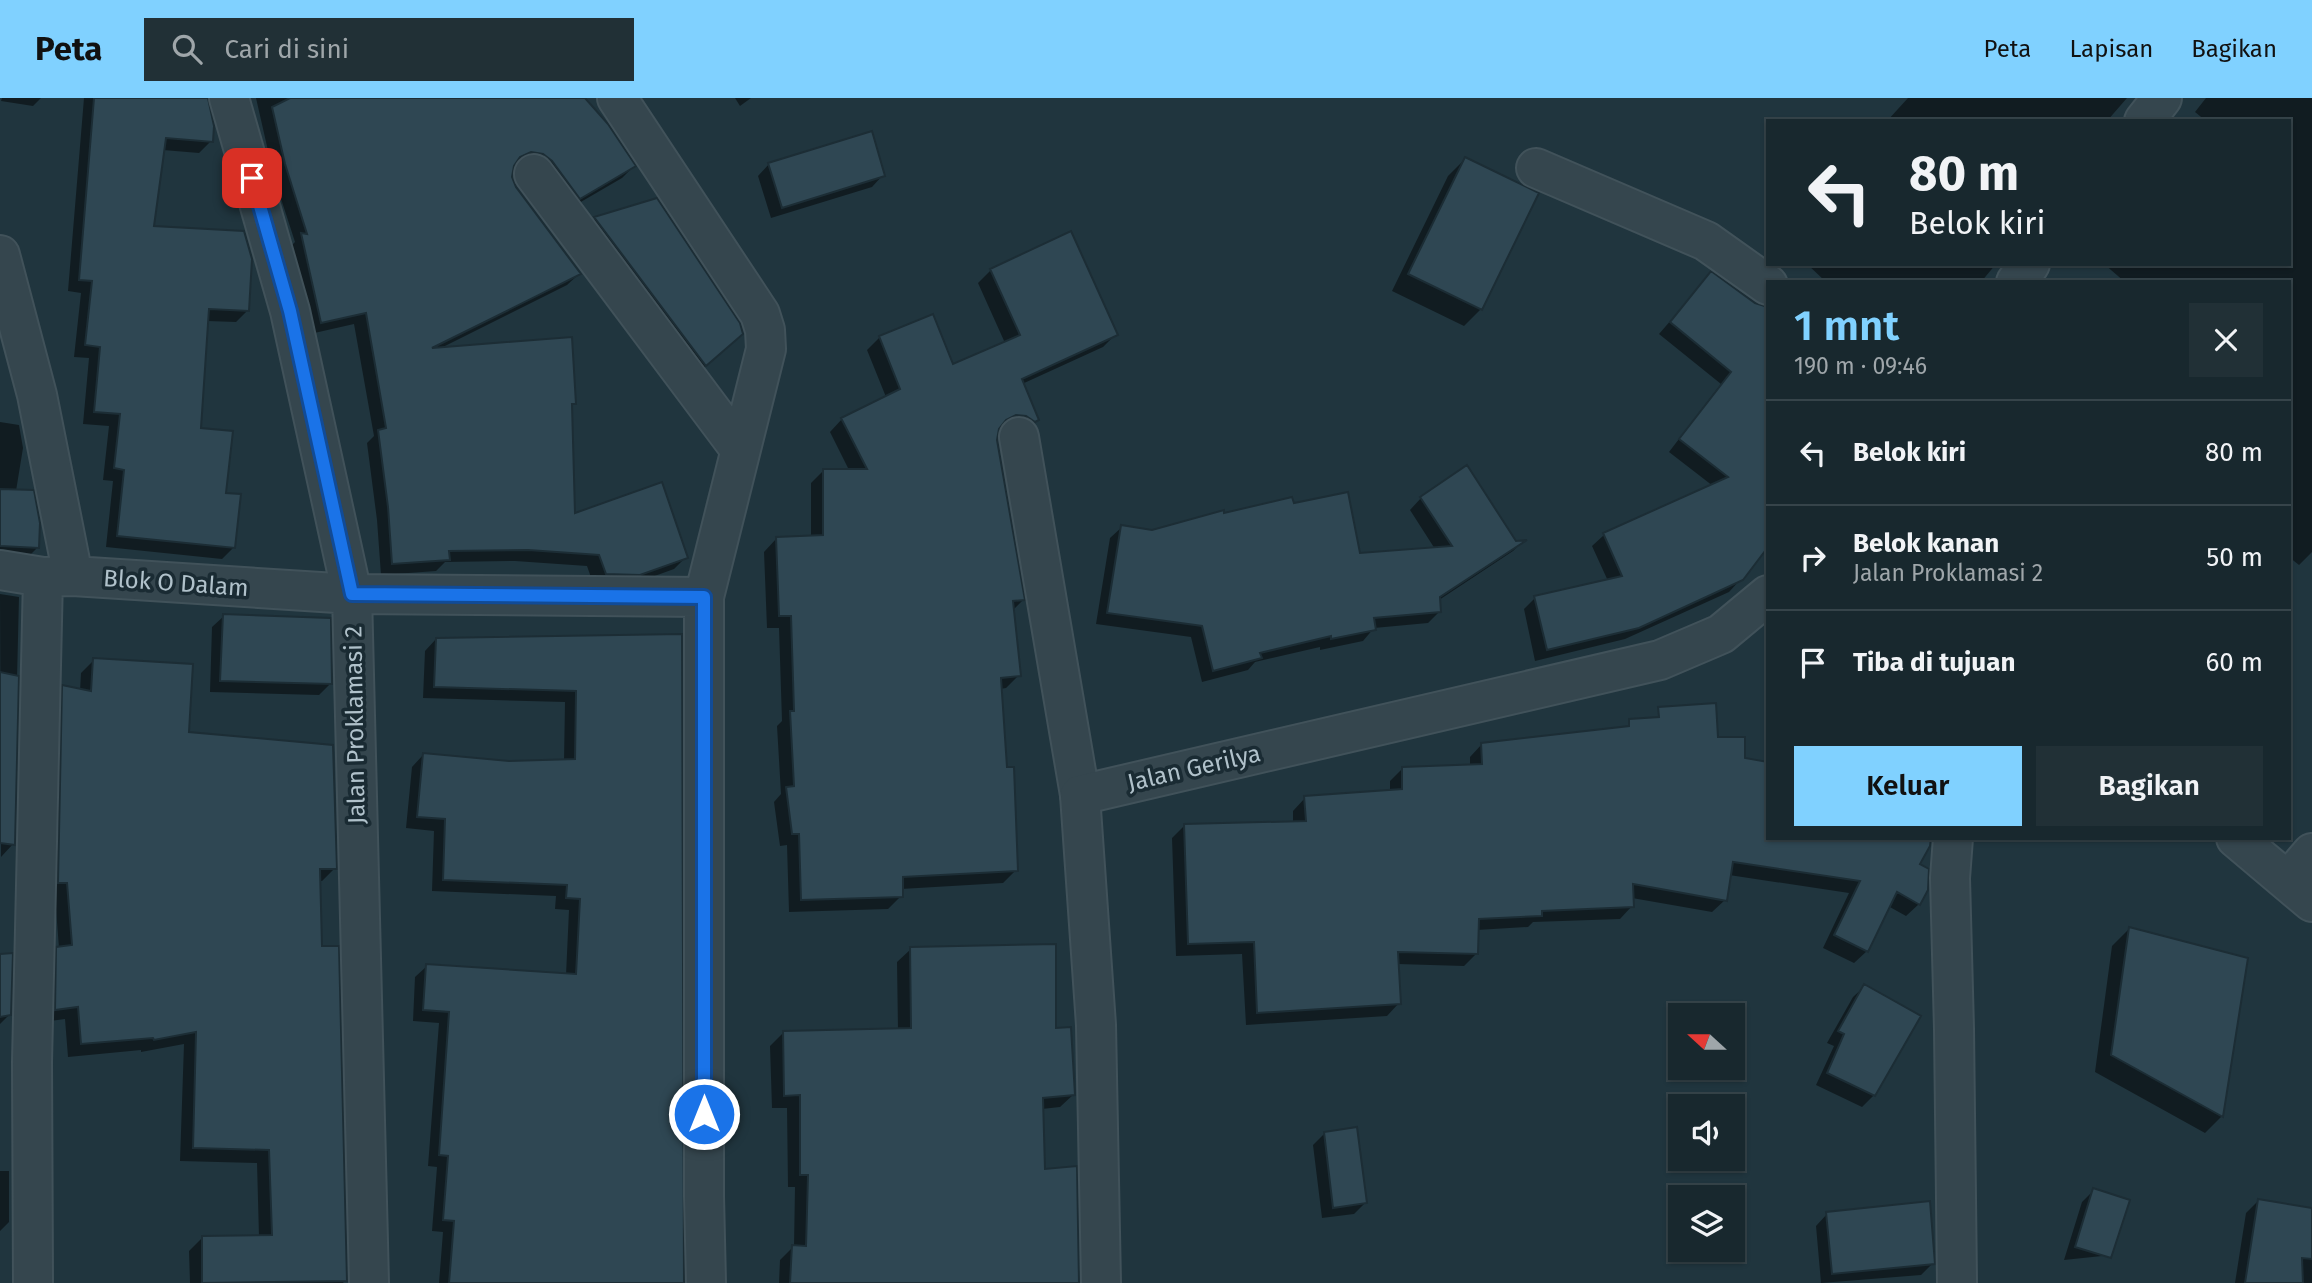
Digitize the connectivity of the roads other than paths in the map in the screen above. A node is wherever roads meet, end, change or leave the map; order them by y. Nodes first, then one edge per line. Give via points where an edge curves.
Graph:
1 (229, 98) edge
2 (617, 98) edge
3 (2162, 98) edge
4 (2146, 119) edge
5 (1536, 168) dead end
6 (534, 174) dead end
7 (0, 255) edge
8 (2028, 266) edge
9 (2018, 280) edge
10 (1766, 284) edge
11 (1019, 438) dead end
12 (740, 449) junction
13 (0, 570) edge
14 (58, 576) junction
15 (352, 594) junction
16 (704, 597) junction
17 (1766, 598) edge
18 (1080, 795) junction
19 (1953, 840) edge
20 (2239, 840) edge
21 (2304, 879) edge
22 (33, 1283) edge
23 (369, 1283) edge
24 (706, 1283) edge
25 (1101, 1283) edge
26 (1957, 1283) edge

1 - 15 street, Jalan Proklamasi 2 via 290,311
2 - 12 street via 760,314 766,349
3 - 4 street
5 - 10 street via 1706,241
6 - 12 street
7 - 14 street via 37,395
8 - 9 street
11 - 18 street
12 - 16 street
13 - 14 street, Blok O Dalam
14 - 15 street, Blok O Dalam
14 - 22 street via 32,1062
15 - 16 street, Blok O Dalam
15 - 23 street, Jalan Proklamasi 2
16 - 24 street
17 - 18 street, Jalan Gerilya via 1721,634 1660,660
18 - 25 street via 1096,1025
19 - 26 street
20 - 21 street

